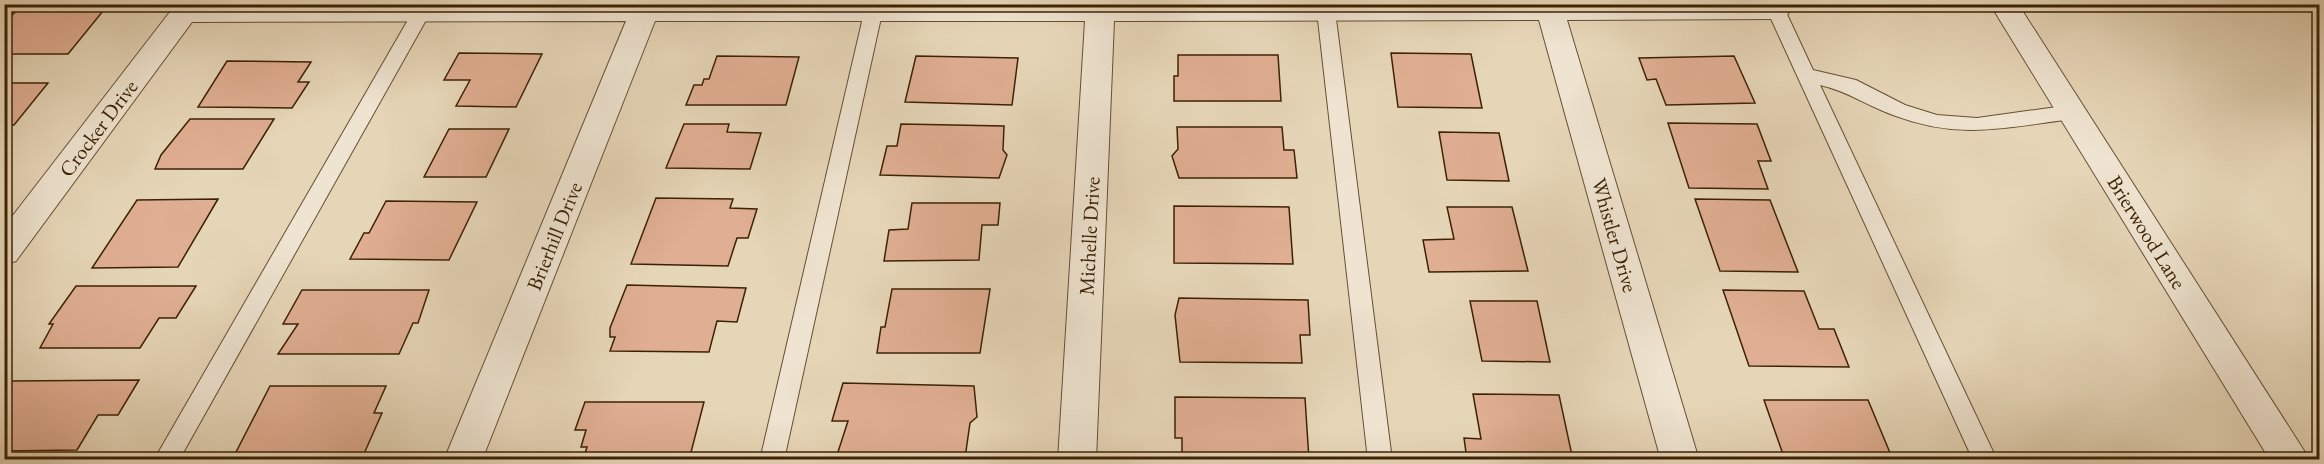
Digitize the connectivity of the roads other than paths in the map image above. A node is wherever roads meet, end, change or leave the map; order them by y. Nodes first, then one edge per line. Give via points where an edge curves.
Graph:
1 (2004, 4) edge
2 (188, 9) edge
3 (1550, 10) junction
4 (1776, 10) joint
5 (1326, 11) junction
6 (421, 13) junction
7 (644, 13) junction
8 (873, 13) junction
9 (1100, 13) junction
10 (1806, 75) junction
11 (2072, 112) junction
12 (4, 252) edge
13 (166, 459) edge
14 (463, 459) edge
15 (772, 459) edge
16 (1077, 459) edge
17 (1380, 459) edge
18 (1680, 459) edge
19 (1985, 459) edge
20 (2291, 459) edge

1 - 11 street, Brierwood Lane
2 - 6 street
2 - 12 street, Crocker Drive
3 - 4 street
3 - 5 street
3 - 18 street, Whistler Drive
4 - 10 lane
5 - 9 street
5 - 17 lane
6 - 7 street
6 - 13 lane
7 - 8 street
7 - 14 street, Brierhill Drive
8 - 9 street
8 - 15 lane
9 - 16 street, Michelle Drive
10 - 11 lane via 1849,85 1898,110 1937,122 1977,125
10 - 19 lane
11 - 20 street, Brierwood Lane

